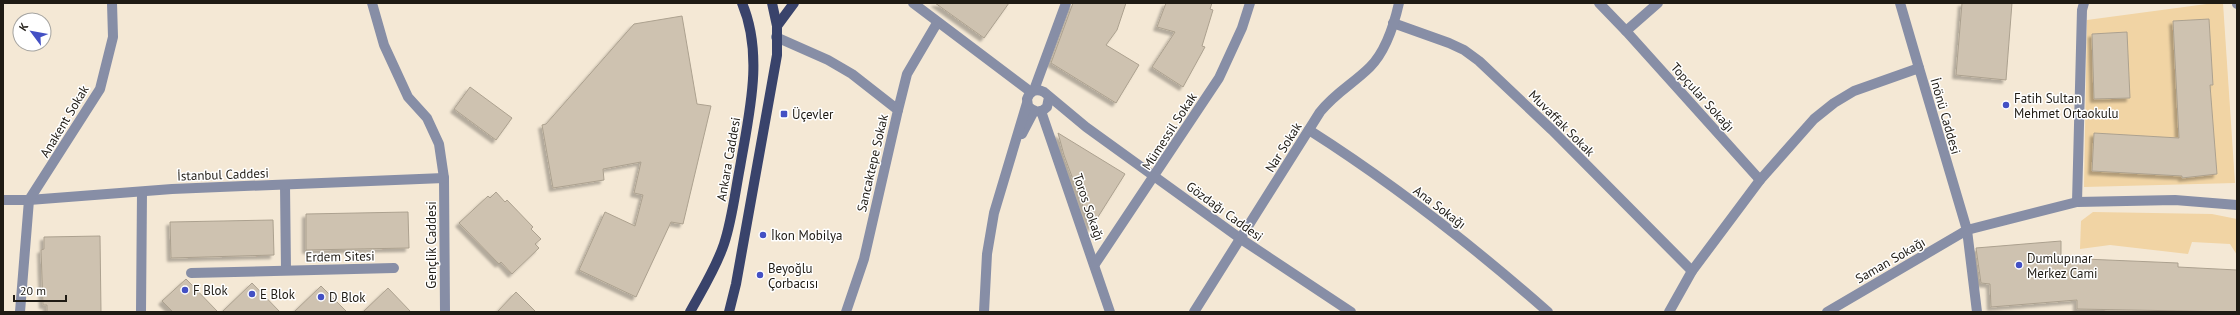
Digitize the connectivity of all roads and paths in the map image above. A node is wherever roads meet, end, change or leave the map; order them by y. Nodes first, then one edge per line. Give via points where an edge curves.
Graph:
1 (112, 3) edge
2 (372, 3) edge
3 (742, 3) edge
4 (772, 3) edge
5 (794, 3) edge
6 (913, 3) edge
7 (1066, 3) edge
8 (1250, 3) edge
9 (1399, 3) edge
10 (1599, 3) edge
11 (1658, 3) edge
12 (1900, 3) edge
13 (2084, 3) edge
14 (937, 23) junction
15 (1393, 23) junction
16 (776, 26) junction
17 (1626, 30) junction
18 (776, 37) junction
19 (1919, 68) junction
20 (1040, 100) junction
21 (898, 110) junction
22 (1309, 130) junction
23 (1010, 157) junction
24 (1155, 176) junction
25 (444, 178) junction
26 (1760, 180) junction
27 (285, 185) junction
28 (142, 192) junction
29 (3, 200) edge
30 (29, 200) junction
31 (2077, 202) junction
32 (2237, 205) edge
33 (1967, 230) junction
34 (1241, 239) junction
35 (1095, 264) junction
36 (394, 268) dead end
37 (286, 270) junction
38 (1692, 271) junction
39 (191, 273) dead end
40 (1672, 311) edge
41 (20, 312) edge
42 (141, 312) edge
43 (445, 312) edge
44 (690, 312) edge
45 (729, 312) edge
46 (846, 312) edge
47 (984, 312) edge
48 (1110, 312) edge
49 (1194, 312) edge
50 (1351, 312) edge
51 (1548, 312) edge
52 (1827, 312) edge
53 (1977, 312) edge

1 - 30 street, Anakent Sokak via 113,37 100,89
2 - 25 street, Gençlik Caddesi via 384,45 408,97 427,118 439,144
3 - 44 main road, Ankara Caddesi via 750,29 753,52 748,122 724,244 717,263
4 - 16 main road
5 - 16 main road
6 - 14 street, Gözdağı Caddesi
7 - 20 street via 1045,63
8 - 24 street, Mümessil Sokak via 1242,28 1219,78
9 - 15 street, Nar Sokak
10 - 17 street, Topçular Sokağı
11 - 17 street
12 - 19 street
13 - 31 street
14 - 20 street, Gözdağı Caddesi
14 - 21 street via 907,74
15 - 22 street, Nar Sokak via 1377,59 1328,102
15 - 38 street, Muvaffak Sokak via 1449,43 1479,61 1552,130
16 - 18 main road
17 - 26 street, Topçular Sokağı
18 - 21 street, Sancaktepe Sokak via 828,60 852,74
18 - 45 main road via 775,63 738,276
19 - 26 street, İnönü Caddesi via 1854,91 1834,103 1814,119
19 - 33 street, İnönü Caddesi
20 - 23 street
20 - 23 street via 1027,103
20 - 24 street, Gözdağı Caddesi via 1086,127
20 - 35 street, Toros Sokağı
21 - 46 street, Sancaktepe Sokak via 864,259
22 - 34 street, Nar Sokak
22 - 51 street, Ana Sokağı via 1384,180 1494,265
23 - 47 street via 994,212 987,254
24 - 34 street, Gözdağı Caddesi
24 - 35 street, Mümessil Sokak
25 - 27 street, İstanbul Caddesi
25 - 43 street, Gençlik Caddesi
26 - 38 street, İnönü Caddesi
27 - 28 street, İstanbul Caddesi
27 - 37 street
28 - 30 street, İstanbul Caddesi
28 - 42 street
29 - 30 street, İstanbul Caddesi
30 - 41 street
31 - 32 street via 2176,200
31 - 33 street
33 - 52 street, Saman Sokağı
33 - 53 street, İnönü Caddesi
34 - 49 street, Nar Sokak
34 - 50 street, Gözdağı Caddesi
35 - 48 street, Toros Sokağı
36 - 37 street, Erdem Sitesi
37 - 39 street, Erdem Sitesi
38 - 40 street, İnönü Caddesi

